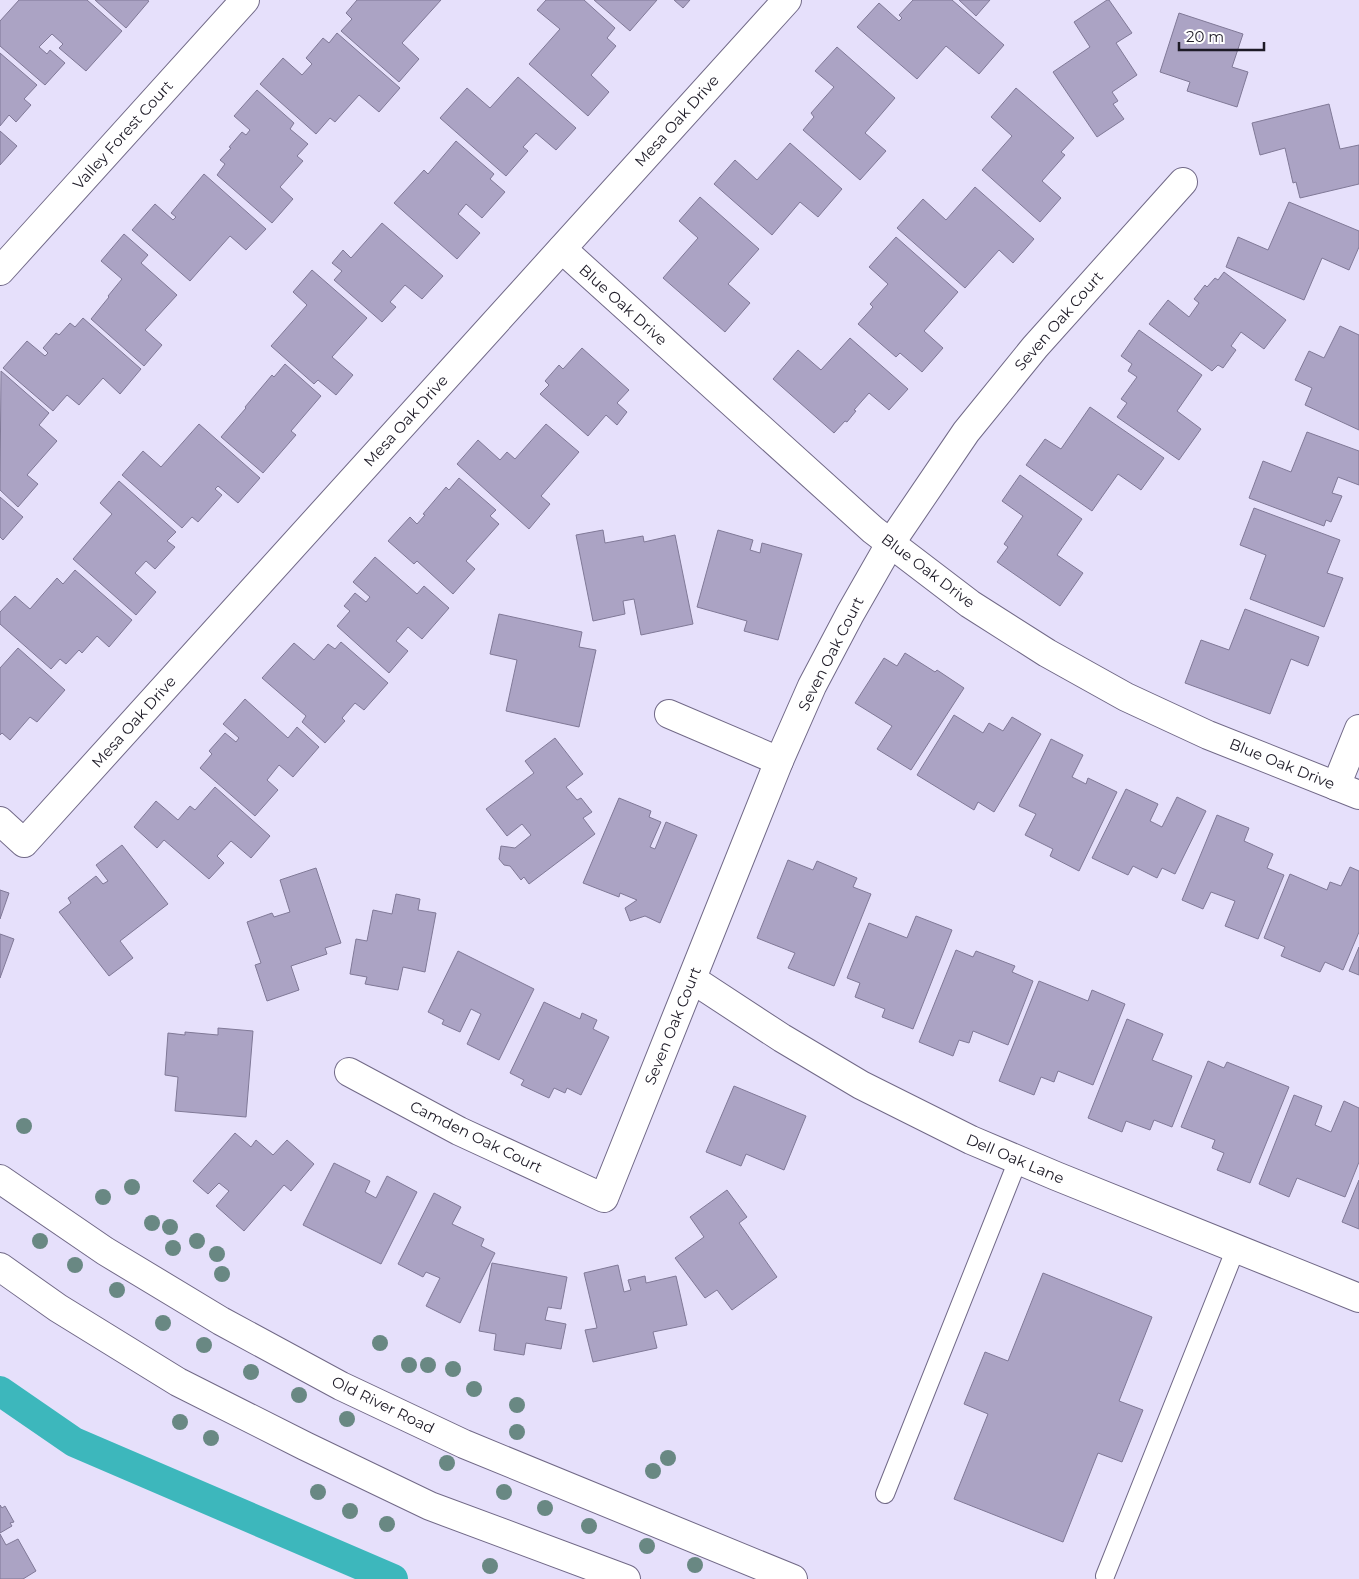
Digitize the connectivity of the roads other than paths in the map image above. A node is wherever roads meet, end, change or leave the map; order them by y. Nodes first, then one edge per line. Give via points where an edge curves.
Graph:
1 (245, 0) edge
2 (787, 0) edge
3 (1183, 182) dead end
4 (562, 249) junction
5 (0, 271) edge
6 (890, 544) junction
7 (669, 714) dead end
8 (1359, 729) edge
9 (779, 761) junction
10 (1348, 791) edge
11 (0, 821) edge
12 (692, 979) junction
13 (350, 1072) dead end
14 (1018, 1160) junction
15 (0, 1179) edge
16 (604, 1198) joint
17 (1236, 1248) junction
18 (0, 1267) edge
19 (1359, 1298) edge
20 (885, 1494) dead end
21 (1105, 1576) dead end
22 (626, 1579) edge
23 (793, 1579) edge

1 - 5 street, Valley Forest Court
2 - 4 street, Mesa Oak Drive
3 - 6 street, Seven Oak Court via 1035,347 966,432
4 - 6 street, Blue Oak Drive
4 - 11 street, Mesa Oak Drive via 24,843
6 - 9 street, Seven Oak Court via 821,670
6 - 10 street, Blue Oak Drive via 970,604 1046,653 1126,697 1208,735
7 - 9 street
8 - 10 street
9 - 12 street, Seven Oak Court
12 - 14 street, Dell Oak Lane via 782,1038 861,1084
12 - 16 street, Seven Oak Court
13 - 16 street, Camden Oak Court via 459,1131
14 - 17 street, Dell Oak Lane
14 - 20 lane
15 - 23 street, Old River Road via 122,1261 222,1321 341,1386 464,1444
17 - 19 street, Dell Oak Lane
17 - 21 lane
18 - 22 street via 58,1308 178,1382 305,1446 430,1506

